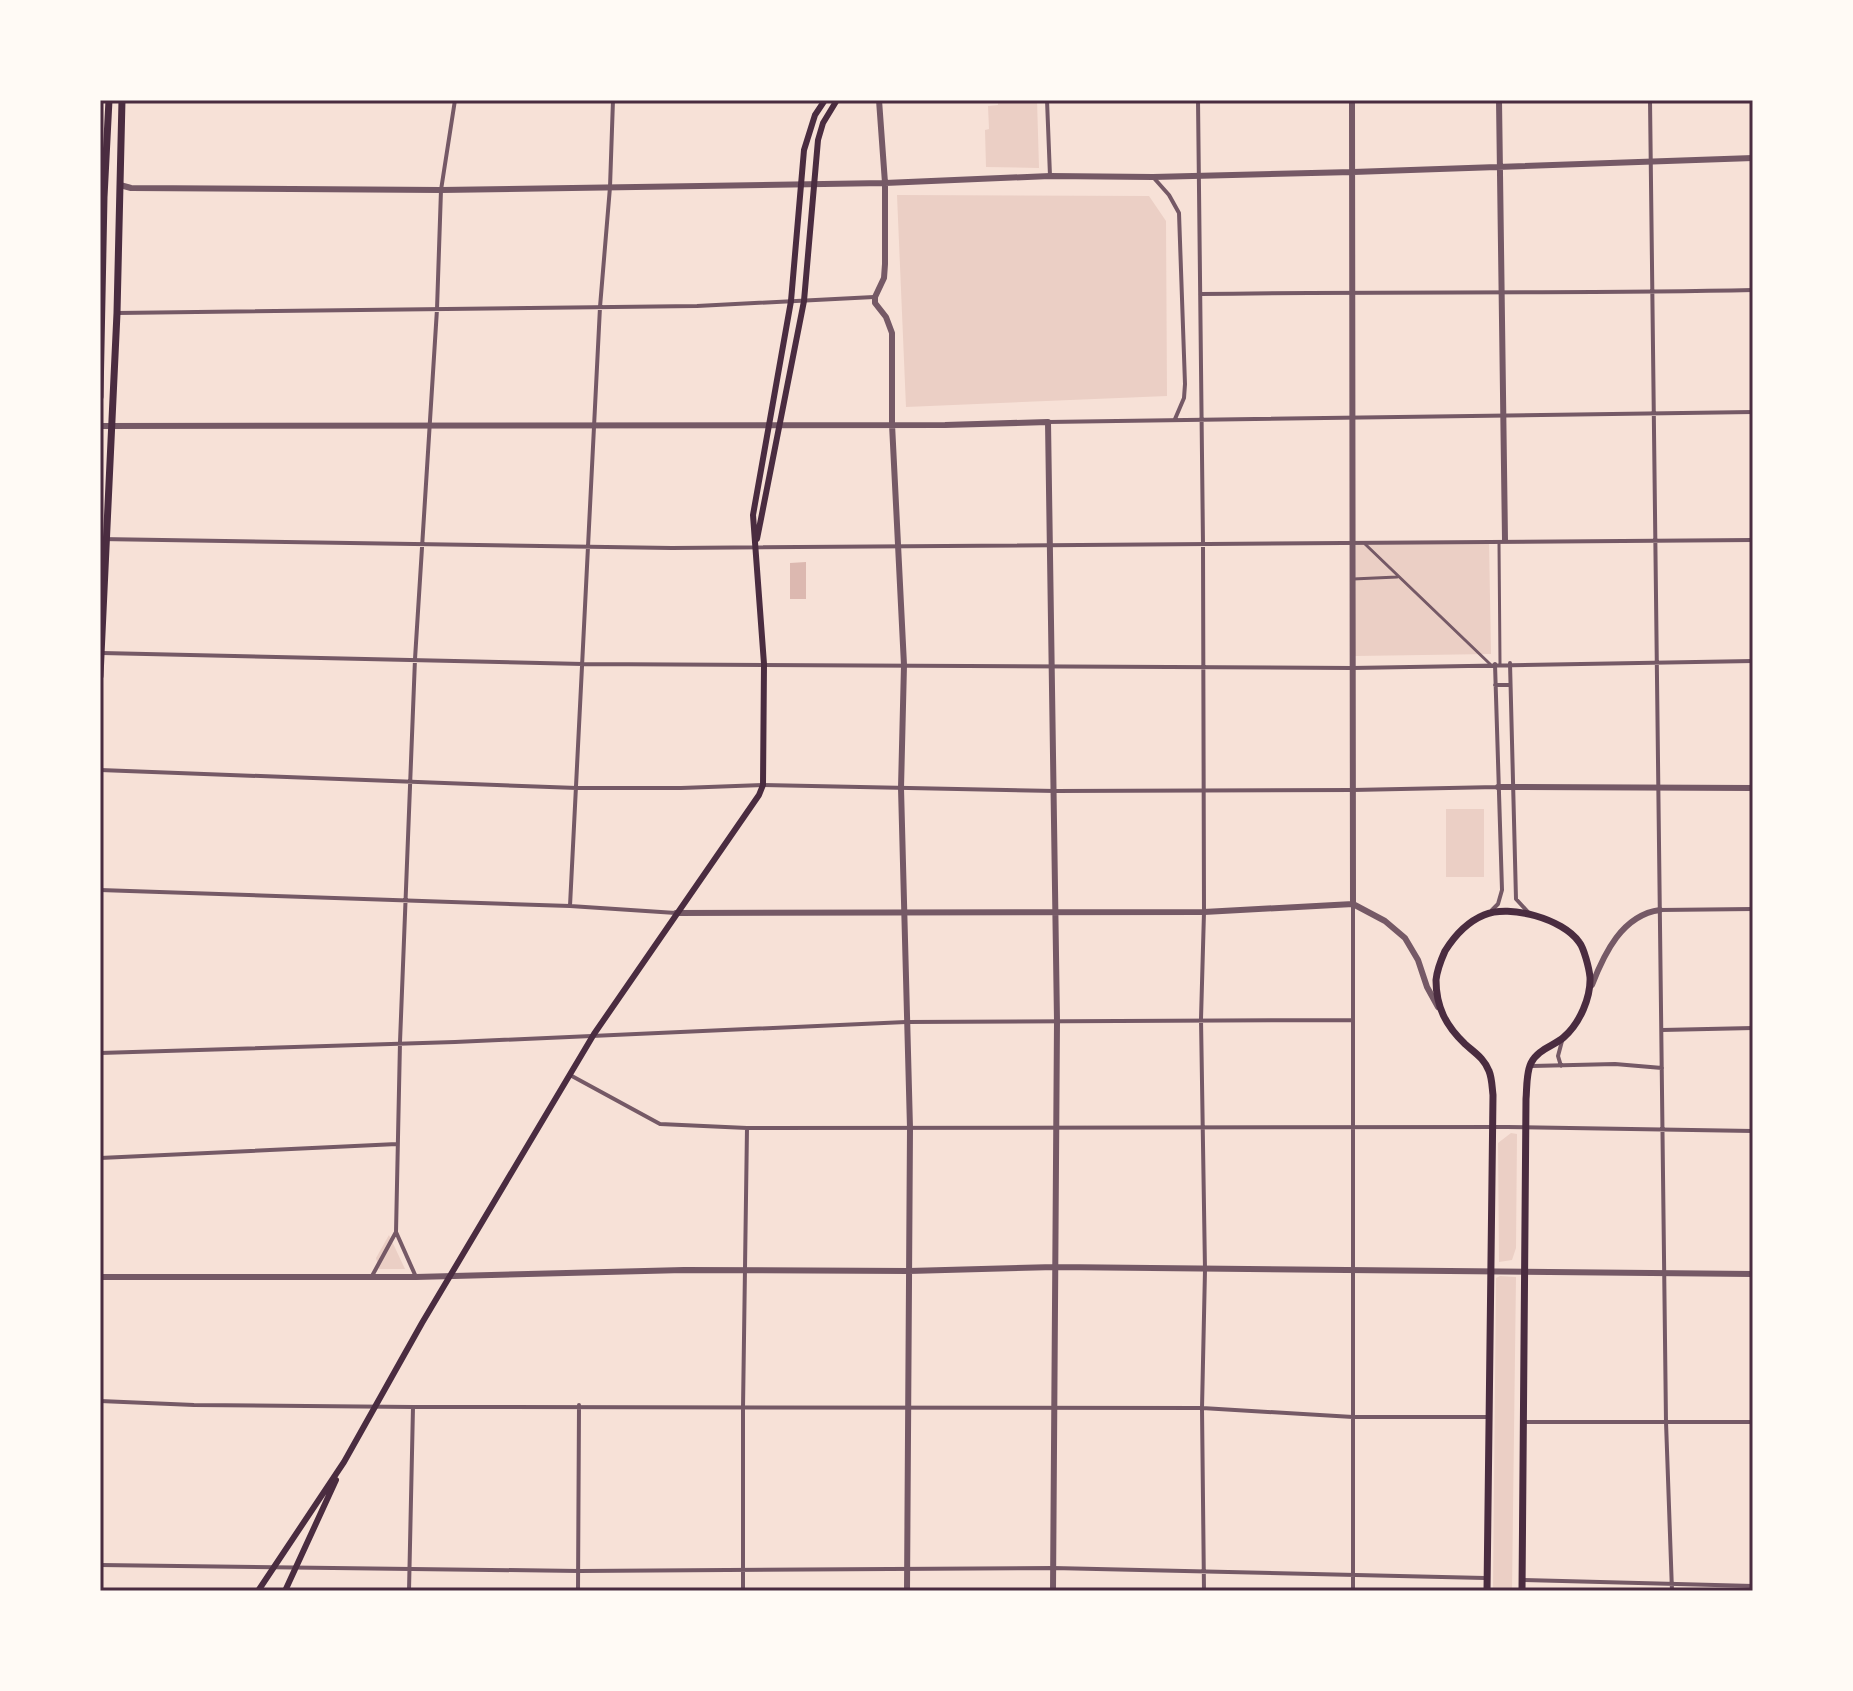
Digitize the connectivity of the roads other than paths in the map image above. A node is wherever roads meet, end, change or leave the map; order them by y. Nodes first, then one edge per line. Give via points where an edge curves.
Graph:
1 (109, 100) edge
2 (122, 100) edge
3 (455, 100) edge
4 (613, 100) edge
5 (825, 100) edge
6 (837, 100) edge
7 (879, 100) edge
8 (1047, 100) edge
9 (1198, 100) edge
10 (1352, 100) edge
11 (1499, 100) edge
12 (1650, 100) edge
13 (1753, 158) edge
14 (1651, 160) junction
15 (1499, 168) junction
16 (1353, 172) junction
17 (1050, 176) junction
18 (1199, 176) junction
19 (1153, 177) junction
20 (102, 180) edge
21 (802, 183) junction
22 (815, 183) junction
23 (885, 183) junction
24 (120, 185) junction
25 (610, 187) junction
26 (441, 190) junction
27 (102, 197) edge
28 (1753, 290) edge
29 (1501, 291) junction
30 (1353, 292) junction
31 (1654, 292) junction
32 (1200, 294) junction
33 (875, 297) junction
34 (791, 301) junction
35 (804, 301) junction
36 (600, 307) junction
37 (437, 309) junction
38 (102, 311) edge
39 (117, 313) junction
40 (100, 397) edge
41 (1653, 412) junction
42 (1753, 412) edge
43 (1502, 414) junction
44 (1354, 417) junction
45 (1202, 418) junction
46 (1175, 419) junction
47 (1048, 422) junction
48 (430, 424) junction
49 (768, 424) junction
50 (781, 424) junction
51 (892, 424) junction
52 (100, 426) edge
53 (594, 426) junction
54 (112, 427) junction
55 (1656, 539) junction
56 (103, 540) edge
57 (1502, 540) junction
58 (1753, 540) edge
59 (1352, 542) junction
60 (1363, 542) junction
61 (422, 544) junction
62 (1203, 544) junction
63 (1052, 545) junction
64 (588, 546) junction
65 (755, 546) junction
66 (898, 546) junction
67 (1399, 577) junction
68 (1353, 579) junction
69 (101, 653) edge
70 (415, 659) junction
71 (1753, 661) edge
72 (1658, 662) junction
73 (1510, 663) junction
74 (583, 664) junction
75 (764, 664) junction
76 (1495, 664) junction
77 (904, 665) junction
78 (1054, 666) junction
79 (1203, 667) junction
80 (1352, 668) junction
81 (100, 676) edge
82 (1495, 685) junction
83 (1510, 685) junction
84 (1510, 725) junction
85 (1497, 726) junction
86 (100, 770) edge
87 (411, 783) junction
88 (763, 785) junction
89 (1513, 786) junction
90 (1498, 787) junction
91 (1659, 787) junction
92 (577, 788) junction
93 (901, 788) junction
94 (1753, 788) edge
95 (1203, 789) junction
96 (1353, 790) junction
97 (1055, 791) junction
98 (1500, 850) junction
99 (1514, 850) junction
100 (100, 890) edge
101 (406, 901) junction
102 (1353, 904) junction
103 (570, 906) junction
104 (1753, 909) edge
105 (1660, 910) junction
106 (1054, 912) junction
107 (1204, 912) junction
108 (676, 913) junction
109 (905, 913) junction
110 (1486, 914) junction
111 (1529, 914) junction
112 (1587, 1000) junction
113 (1439, 1008) junction
114 (1201, 1019) junction
115 (1352, 1020) junction
116 (1057, 1021) junction
117 (906, 1022) junction
118 (1753, 1028) edge
119 (1662, 1030) junction
120 (594, 1034) junction
121 (1564, 1037) junction
122 (400, 1042) junction
123 (100, 1053) edge
124 (1529, 1066) junction
125 (1561, 1066) junction
126 (1662, 1068) junction
127 (570, 1075) junction
128 (1055, 1126) junction
129 (1203, 1127) junction
130 (1493, 1127) junction
131 (1527, 1127) junction
132 (747, 1128) junction
133 (910, 1128) junction
134 (1352, 1128) junction
135 (1663, 1131) junction
136 (1753, 1131) edge
137 (397, 1144) junction
138 (100, 1158) edge
139 (396, 1232) junction
140 (1055, 1267) junction
141 (1205, 1270) junction
142 (1491, 1270) junction
143 (1526, 1270) junction
144 (744, 1271) junction
145 (909, 1271) junction
146 (1353, 1271) junction
147 (1664, 1273) junction
148 (1753, 1274) edge
149 (450, 1276) junction
150 (100, 1277) edge
151 (416, 1277) junction
152 (371, 1278) junction
153 (100, 1401) edge
154 (374, 1405) junction
155 (579, 1405) junction
156 (413, 1407) junction
157 (743, 1408) junction
158 (907, 1408) junction
159 (1052, 1408) junction
160 (1202, 1408) junction
161 (1353, 1417) junction
162 (1490, 1417) junction
163 (1525, 1422) junction
164 (1666, 1422) junction
165 (1753, 1422) edge
166 (344, 1462) junction
167 (100, 1565) edge
168 (273, 1567) junction
169 (295, 1567) junction
170 (409, 1567) junction
171 (907, 1568) junction
172 (1053, 1568) junction
173 (579, 1571) junction
174 (743, 1571) junction
175 (1204, 1571) junction
176 (1354, 1574) junction
177 (1487, 1578) junction
178 (1522, 1580) junction
179 (1753, 1586) edge
180 (1672, 1588) edge
181 (258, 1591) edge
182 (285, 1591) edge
183 (409, 1591) edge
184 (578, 1591) edge
185 (743, 1591) edge
186 (907, 1591) edge
187 (1053, 1591) edge
188 (1204, 1591) edge
189 (1353, 1591) edge
190 (1487, 1591) edge
191 (1522, 1591) edge

1 - 20 main road
2 - 24 main road
3 - 26 street
4 - 25 street
5 - 21 main road via 809,131
6 - 22 main road via 818,140
7 - 23 street
8 - 17 street
9 - 18 street
10 - 16 street
11 - 15 street
12 - 14 street
13 - 14 street
14 - 15 street
14 - 31 street
15 - 16 street
15 - 29 street
16 - 18 street
16 - 30 street
17 - 19 street
17 - 23 street
18 - 19 street
18 - 32 street
19 - 46 street via 1179,213 1185,384
20 - 24 main road
20 - 27 main road
21 - 22 street
21 - 25 street
21 - 34 main road
22 - 23 street
22 - 35 main road
23 - 33 street via 884,278
24 - 26 street
24 - 39 main road
25 - 26 street
25 - 36 street
26 - 37 street
27 - 38 main road
28 - 31 street
29 - 30 street
29 - 31 street
29 - 43 street
30 - 32 street
30 - 44 street
31 - 41 street
32 - 45 street
33 - 35 street
33 - 51 street via 892,333
34 - 35 street
34 - 36 street
34 - 49 main road
35 - 50 main road
36 - 37 street
36 - 53 street
37 - 39 street
37 - 48 street
38 - 40 main road
39 - 54 main road
41 - 42 street
41 - 43 street
41 - 55 street
43 - 44 street
43 - 57 street
44 - 45 street
44 - 59 street
45 - 46 street
45 - 62 street
46 - 47 street
47 - 51 street
47 - 63 street
48 - 53 street
48 - 54 street
48 - 61 street
49 - 50 street
49 - 53 street
49 - 65 main road via 753,515
50 - 51 street
50 - 65 main road
51 - 66 street
52 - 54 street
53 - 64 street
54 - 56 main road
55 - 57 street
55 - 58 street
55 - 72 street
56 - 61 street
56 - 69 main road
57 - 60 street
57 - 76 street
59 - 60 street
59 - 62 street
59 - 68 street
60 - 67 street
61 - 64 street
61 - 70 street
62 - 63 street
62 - 79 street
63 - 66 street
63 - 78 street
64 - 65 street
64 - 74 street
65 - 66 street
65 - 75 main road
66 - 77 street
67 - 68 street
67 - 76 street
68 - 80 street
69 - 70 street
69 - 81 main road
70 - 74 street
70 - 87 street
71 - 72 street
72 - 73 street
72 - 91 street
73 - 76 street
73 - 83 street
74 - 75 street
74 - 92 street
75 - 77 street
75 - 88 main road
76 - 80 street
76 - 82 street
77 - 78 street
77 - 93 street
78 - 79 street
78 - 97 street
79 - 80 street
79 - 95 street
80 - 96 street
82 - 83 street
82 - 85 street
83 - 84 street
84 - 85 street
84 - 89 street
85 - 90 street
86 - 87 street
87 - 92 street
87 - 101 street
88 - 92 street
88 - 93 street
88 - 108 main road
89 - 90 street
89 - 91 street
89 - 99 street
90 - 96 street
90 - 98 street
91 - 94 street
91 - 105 street
92 - 103 street
93 - 97 street
93 - 109 street
95 - 96 street
95 - 97 street
95 - 107 street
96 - 102 street
97 - 106 street
98 - 99 street
98 - 110 street via 1501,899
99 - 111 street via 1516,899
100 - 101 street
101 - 103 street
101 - 122 street
102 - 107 street
102 - 113 street via 1405,938
102 - 115 street
103 - 108 street
104 - 105 street
105 - 112 street via 1619,934 1601,961
105 - 119 street
106 - 107 street
106 - 109 street
106 - 116 street
107 - 114 street
108 - 109 street
108 - 120 main road
109 - 117 street
110 - 111 main road
110 - 113 main road via 1465,926 1442,958
111 - 112 main road via 1556,923 1580,942 1590,976
112 - 121 main road
113 - 130 main road via 1490,1073
114 - 115 street
114 - 116 street
114 - 129 street
115 - 134 street
116 - 117 street
116 - 128 street
117 - 120 street
117 - 133 street
118 - 119 street
119 - 126 street
120 - 122 street
120 - 127 main road
121 - 124 main road
121 - 125 street via 1558,1050
122 - 123 street
122 - 137 street
124 - 125 street
124 - 131 main road
125 - 126 street
126 - 135 street
127 - 132 street via 660,1124
127 - 149 main road
128 - 129 street
128 - 133 street
128 - 140 street
129 - 134 street
129 - 141 street
130 - 131 street
130 - 134 street
130 - 142 main road
131 - 135 street
131 - 143 main road
132 - 133 street
132 - 144 street
133 - 145 street
134 - 146 street
135 - 136 street
135 - 147 street
137 - 138 street
137 - 139 street
139 - 151 street
139 - 152 street
140 - 141 street
140 - 145 street
140 - 159 street
141 - 146 street
141 - 160 street
142 - 143 street
142 - 146 street
142 - 162 main road
143 - 147 street
143 - 163 main road
144 - 145 street
144 - 149 street
144 - 157 street
145 - 158 street
146 - 161 street
147 - 148 street
147 - 164 street
149 - 151 street
149 - 154 main road
150 - 152 street
151 - 152 street
153 - 154 street
154 - 156 street
154 - 166 main road
155 - 156 street
155 - 157 street
155 - 173 street
156 - 170 street
157 - 158 street
157 - 174 street
158 - 159 street
158 - 171 street
159 - 160 street
159 - 172 street
160 - 161 street
160 - 175 street
161 - 162 street
161 - 176 street
162 - 177 main road
163 - 164 street
163 - 178 main road
164 - 165 street
164 - 180 street
166 - 168 main road
166 - 169 main road
167 - 168 street
168 - 169 street
168 - 181 main road
169 - 170 street
169 - 182 main road
170 - 173 street
170 - 183 street
171 - 172 street
171 - 174 street
171 - 186 street
172 - 175 street
172 - 187 street
173 - 174 street
173 - 184 street
174 - 185 street
175 - 176 street
175 - 188 street
176 - 177 street
176 - 189 street
177 - 190 main road
178 - 180 street
178 - 191 main road
179 - 180 street

